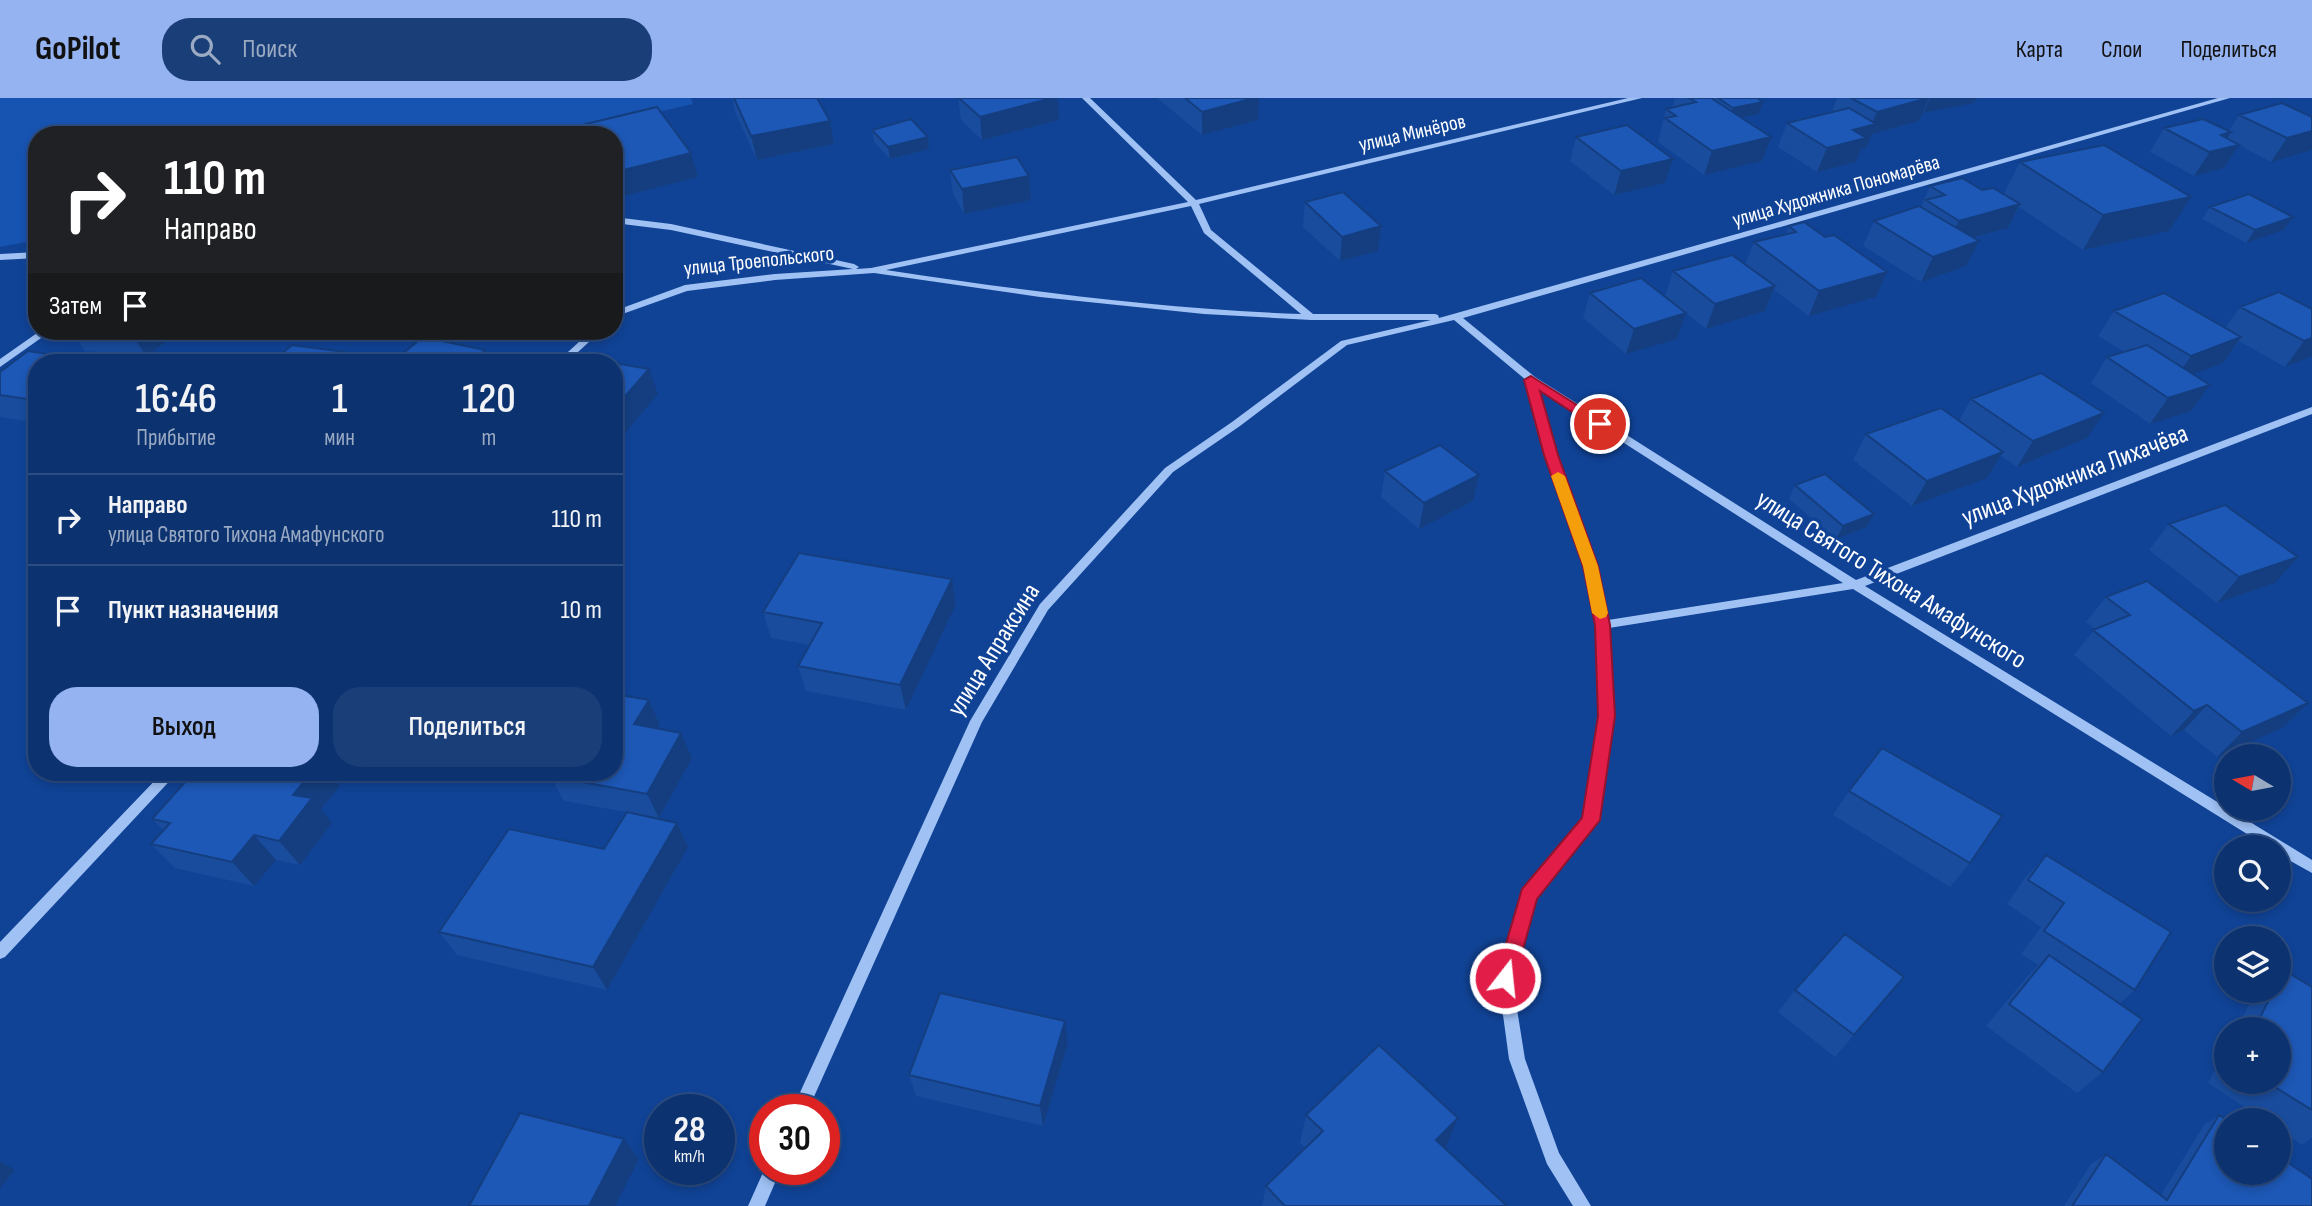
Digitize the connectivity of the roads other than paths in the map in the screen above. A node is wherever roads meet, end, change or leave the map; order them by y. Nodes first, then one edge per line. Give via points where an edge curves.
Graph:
1 (1086, 98) edge
2 (1638, 98) edge
3 (2226, 98) edge
4 (1194, 203) junction
5 (623, 221) edge
6 (28, 255) edge
7 (0, 257) edge
8 (871, 271) junction
9 (623, 311) edge
10 (1311, 317) junction
11 (1457, 317) junction
12 (33, 340) edge
13 (586, 340) edge
14 (571, 354) edge
15 (0, 364) edge
16 (1531, 380) junction
17 (2312, 410) edge
18 (1855, 585) junction
19 (1603, 625) junction
20 (162, 781) edge
21 (2312, 867) edge
22 (0, 952) edge
23 (807, 1094) edge
24 (766, 1185) edge
25 (756, 1206) edge
26 (1583, 1206) edge

1 - 4 street
2 - 4 street, улица Минёров
3 - 11 street, улица Художника Пономарёва
4 - 8 street, улица Минёров
4 - 10 street via 1207,231
5 - 8 street via 671,227
6 - 7 street
8 - 9 street, улица Троепольского via 685,288
8 - 10 street via 1005,291
10 - 11 street
11 - 16 street, улица Святого Тихона Амафунского
11 - 23 street, улица Апраксина via 1344,343 1169,470 1044,607 976,721
12 - 15 street
13 - 14 street
16 - 18 street, улица Святого Тихона Амафунского
16 - 19 street via 1551,455 1590,566
17 - 18 street, улица Художника Лихачёва
18 - 19 street, улица Художника Лихачёва
18 - 21 street, улица Святого Тихона Амафунского
19 - 26 street via 1606,716 1591,820 1529,895 1505,978 1517,1059 1553,1158
20 - 22 street
24 - 25 street

